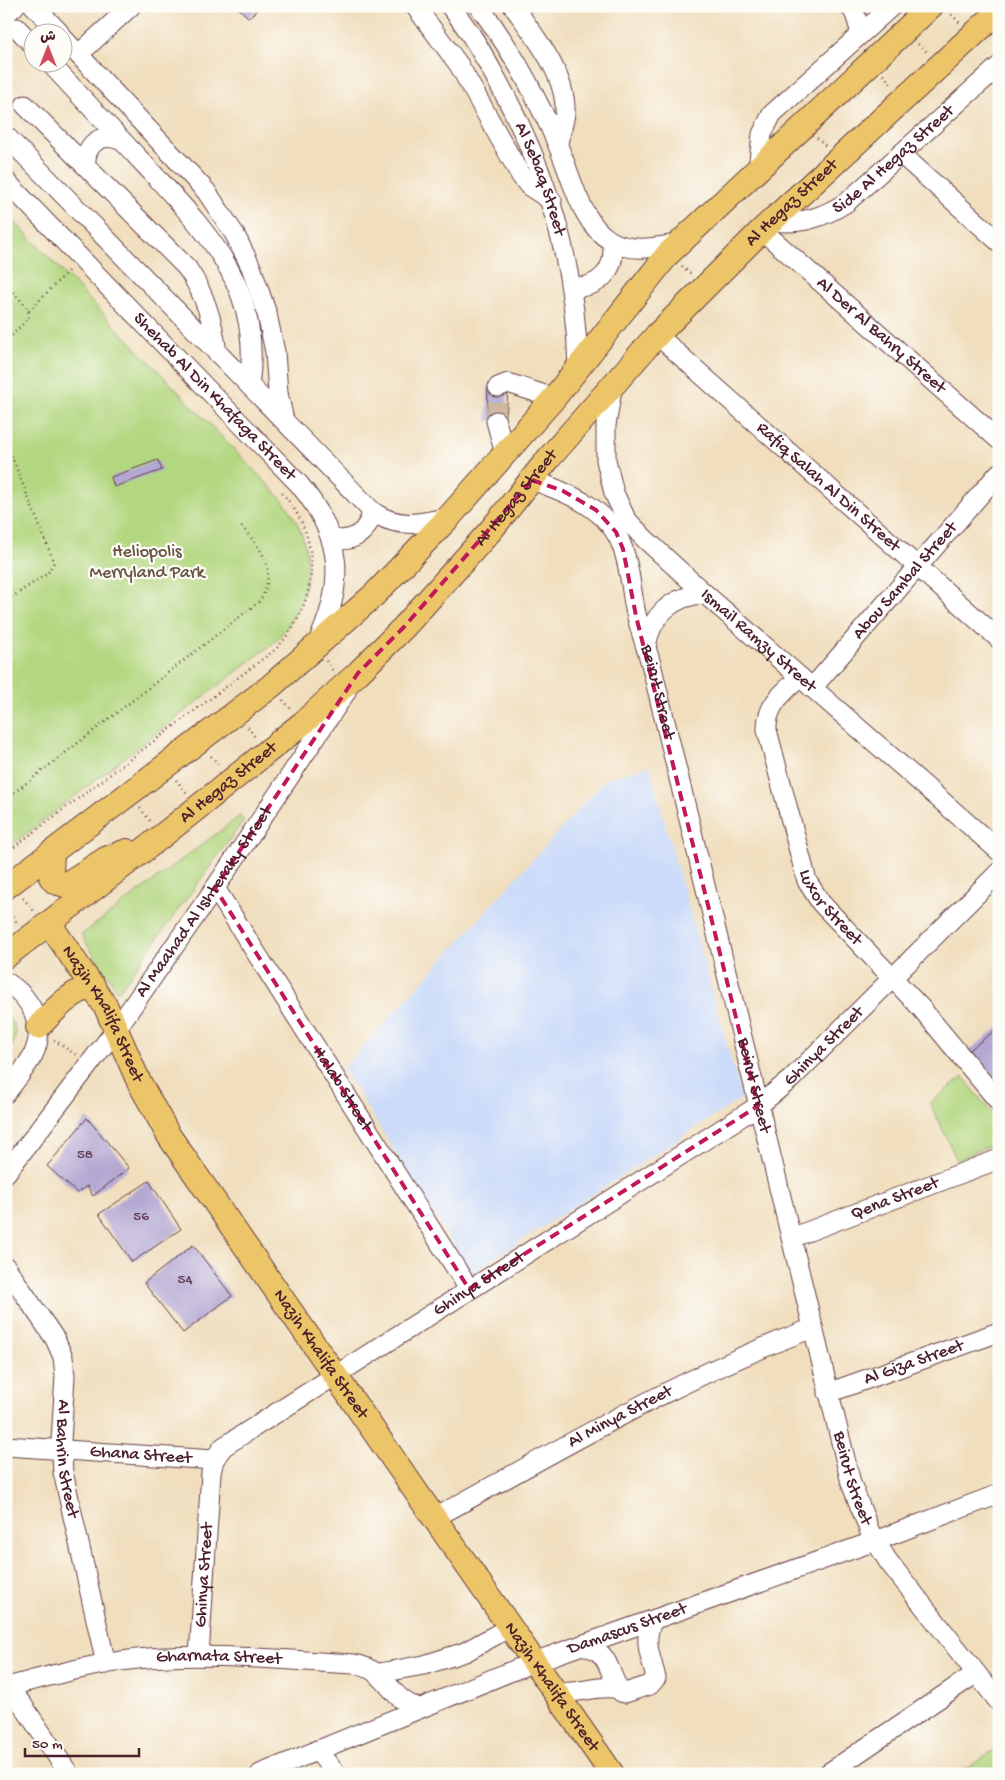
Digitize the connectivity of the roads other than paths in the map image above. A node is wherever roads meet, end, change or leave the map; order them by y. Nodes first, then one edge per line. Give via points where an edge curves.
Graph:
1 (15, 6) edge
2 (34, 6) edge
3 (130, 6) edge
4 (416, 6) edge
5 (450, 6) edge
6 (479, 6) edge
7 (513, 6) edge
8 (850, 6) edge
9 (892, 6) edge
10 (931, 6) edge
11 (999, 12) edge
12 (12, 21) edge
13 (49, 22) edge
14 (22, 32) edge
15 (861, 33) junction
16 (72, 47) edge
17 (78, 54) junction
18 (999, 66) edge
19 (58, 72) edge
20 (25, 105) dead end
21 (6, 136) edge
22 (122, 141) junction
23 (558, 143) junction
24 (902, 154) junction
25 (86, 166) junction
26 (758, 170) junction
27 (6, 181) edge
28 (552, 200) junction
29 (768, 226) junction
30 (612, 242) junction
31 (999, 242) edge
32 (673, 249) junction
33 (572, 286) junction
34 (657, 335) junction
35 (217, 353) junction
36 (578, 370) junction
37 (613, 384) junction
38 (249, 385) junction
39 (498, 388) dead end
40 (554, 398) junction
41 (284, 421) junction
42 (496, 421) tunnel mouth
43 (999, 440) edge
44 (505, 454) junction
45 (999, 473) edge
46 (532, 480) junction
47 (372, 511) junction
48 (449, 517) junction
49 (331, 538) junction
50 (918, 567) junction
51 (705, 594) junction
52 (999, 639) edge
53 (314, 648) junction
54 (646, 648) junction
55 (352, 679) junction
56 (806, 682) junction
57 (155, 841) junction
58 (999, 851) edge
59 (52, 852) junction
60 (999, 872) edge
61 (9, 885) edge
62 (215, 888) junction
63 (49, 922) junction
64 (6, 956) edge
65 (892, 976) junction
66 (6, 982) edge
67 (94, 986) junction
68 (38, 1028) junction
69 (117, 1028) junction
70 (6, 1093) edge
71 (999, 1102) edge
72 (758, 1106) junction
73 (999, 1159) edge
74 (6, 1173) edge
75 (791, 1238) junction
76 (6, 1267) edge
77 (469, 1289) junction
78 (813, 1328) junction
79 (999, 1332) edge
80 (334, 1374) junction
81 (828, 1393) junction
82 (6, 1446) edge
83 (61, 1450) junction
84 (214, 1460) junction
85 (999, 1494) edge
86 (434, 1518) junction
87 (875, 1541) junction
88 (653, 1620) junction
89 (510, 1627) junction
90 (582, 1645) junction
91 (199, 1656) junction
92 (534, 1662) junction
93 (106, 1664) junction
94 (379, 1673) junction
95 (975, 1674) junction
96 (7, 1686) edge
97 (619, 1689) junction
98 (555, 1692) junction
99 (998, 1706) edge
100 (419, 1708) junction
101 (317, 1750) junction
102 (69, 1774) edge
103 (260, 1774) edge
104 (336, 1774) edge
105 (612, 1774) edge
106 (827, 1774) edge

1 - 12 street
2 - 13 street
3 - 17 street
4 - 28 street via 459,65 521,176 529,186
5 - 28 street, Al Sebaq Street via 472,34 509,100
6 - 23 street, Al Sebaq Street via 520,68
7 - 23 street via 560,83 565,112
8 - 15 street
9 - 15 street
10 - 26 main road, Al Hegaz Street
11 - 29 main road, Al Hegaz Street
12 - 14 street
15 - 26 street via 772,114 761,138
16 - 17 street, Shehab Al Din Khafaga Street
17 - 41 street, Shehab Al Din Khafaga Street via 206,191 234,233 254,272 268,314
18 - 24 street, Side Al Hegaz Street
19 - 22 street
20 - 25 street
21 - 35 street, Shehab Al Din Khafaga Street
22 - 25 street via 110,137 97,141 88,150
22 - 38 street via 201,225 230,271 249,322 252,354
23 - 30 street, Al Sebaq Street via 587,214
24 - 29 street, Side Al Hegaz Street via 833,211 801,222
24 - 31 street
25 - 35 street via 196,280 209,309
26 - 32 main road, Al Hegaz Street
27 - 49 street, Shehab Al Din Khafaga Street via 298,484 315,505
28 - 33 street, Al Sebaq Street
29 - 34 main road, Al Hegaz Street
29 - 43 street, Al Der Al Bahry Street
30 - 32 street via 634,248
30 - 33 street via 613,260 605,276 590,286
32 - 36 main road, Al Hegaz Street via 609,326
33 - 36 street, Al Sebaq Street
34 - 37 main road, Al Hegaz Street
34 - 50 street, Rafiq Salah Al Din Street
35 - 38 street, Shehab Al Din Khafaga Street
36 - 40 main road, Al Hegaz Street
37 - 46 main road, Al Hegaz Street
37 - 51 street, Ismail Ramzy Street via 606,426 606,460 618,504 644,539
38 - 41 street, Shehab Al Din Khafaga Street
39 - 40 street via 508,384
40 - 44 main road, Al Hegaz Street
41 - 47 street, Shehab Al Din Khafaga Street
42 - 44 street
44 - 48 main road, Al Hegaz Street
45 - 50 street, Abou Sambal Street
46 - 54 street, Beirut Street via 587,504 616,532 626,557 636,616
46 - 55 main road, Al Hegaz Street via 404,627
47 - 48 street, Shehab Al Din Khafaga Street via 387,520 411,525
47 - 49 street via 368,525 357,536 344,540
48 - 53 main road, Al Hegaz Street via 374,595
49 - 53 street, Shehab Al Din Khafaga Street via 336,570 334,597
50 - 52 street, Rafiq Salah Al Din Street
50 - 56 street, Abou Sambal Street
51 - 54 street via 678,600 662,611 651,628
51 - 56 street, Ismail Ramzy Street
53 - 59 main road, Al Hegaz Street via 271,686
54 - 72 street, Beirut Street
55 - 57 main road, Al Hegaz Street via 303,723
55 - 62 street, Al Maahad Al Ishteraky Street
56 - 58 street, Ismail Ramzy Street
56 - 65 street, Luxor Street via 772,705 767,723 801,865 820,903
57 - 59 main road via 106,859 65,885 51,877
57 - 63 main road, Al Hegaz Street
59 - 61 main road, Al Hegaz Street
60 - 65 street, Ghinya Street
62 - 69 street, Al Maahad Al Ishteraky Street
62 - 77 street, Halab Street
63 - 64 main road, Al Hegaz Street
63 - 67 main road, Nazih Khalifa Street
65 - 71 street, Luxor Street
65 - 72 street, Ghinya Street via 791,1079
66 - 68 street via 30,1005
67 - 68 main road via 69,998
67 - 69 main road, Nazih Khalifa Street
68 - 70 street via 33,1055
69 - 74 street, Al Maahad Al Ishteraky Street
69 - 80 main road, Nazih Khalifa Street via 145,1093 169,1136
72 - 75 street, Beirut Street
72 - 77 street, Ghinya Street
73 - 75 street, Qena Street
75 - 78 street, Beirut Street
76 - 83 street, Al Bahrin Street via 55,1339 63,1357
77 - 80 street, Ghinya Street
78 - 81 street, Beirut Street
78 - 86 street, Al Minya Street via 678,1387
79 - 81 street, Al Giza Street
80 - 84 street, Ghinya Street via 231,1440
80 - 86 main road, Nazih Khalifa Street
81 - 87 street, Beirut Street via 852,1488
82 - 83 street, Ghana Street
83 - 84 street, Ghana Street
83 - 93 street, Al Bahrin Street via 65,1487
84 - 91 street, Ghinya Street via 210,1479
85 - 87 street, Damascus Street
86 - 89 main road, Nazih Khalifa Street
87 - 88 street, Damascus Street
87 - 95 street, Beirut Street
88 - 90 street, Damascus Street
88 - 97 street via 646,1644 655,1680 650,1685 625,1693
89 - 92 main road, Nazih Khalifa Street
89 - 94 street via 465,1652
90 - 92 street, Damascus Street
90 - 97 street via 595,1649 605,1658
91 - 93 street, Gharnata Street
91 - 94 street, Gharnata Street via 354,1664
92 - 98 main road, Nazih Khalifa Street
92 - 100 street, Damascus Street
93 - 96 street, Gharnata Street
94 - 100 street via 403,1702
95 - 99 street, Beirut Street
95 - 106 street
96 - 102 street
97 - 98 street via 604,1687 579,1693
98 - 105 main road, Nazih Khalifa Street
100 - 101 street, Damascus Street
101 - 103 street, Damascus Street
101 - 104 street

